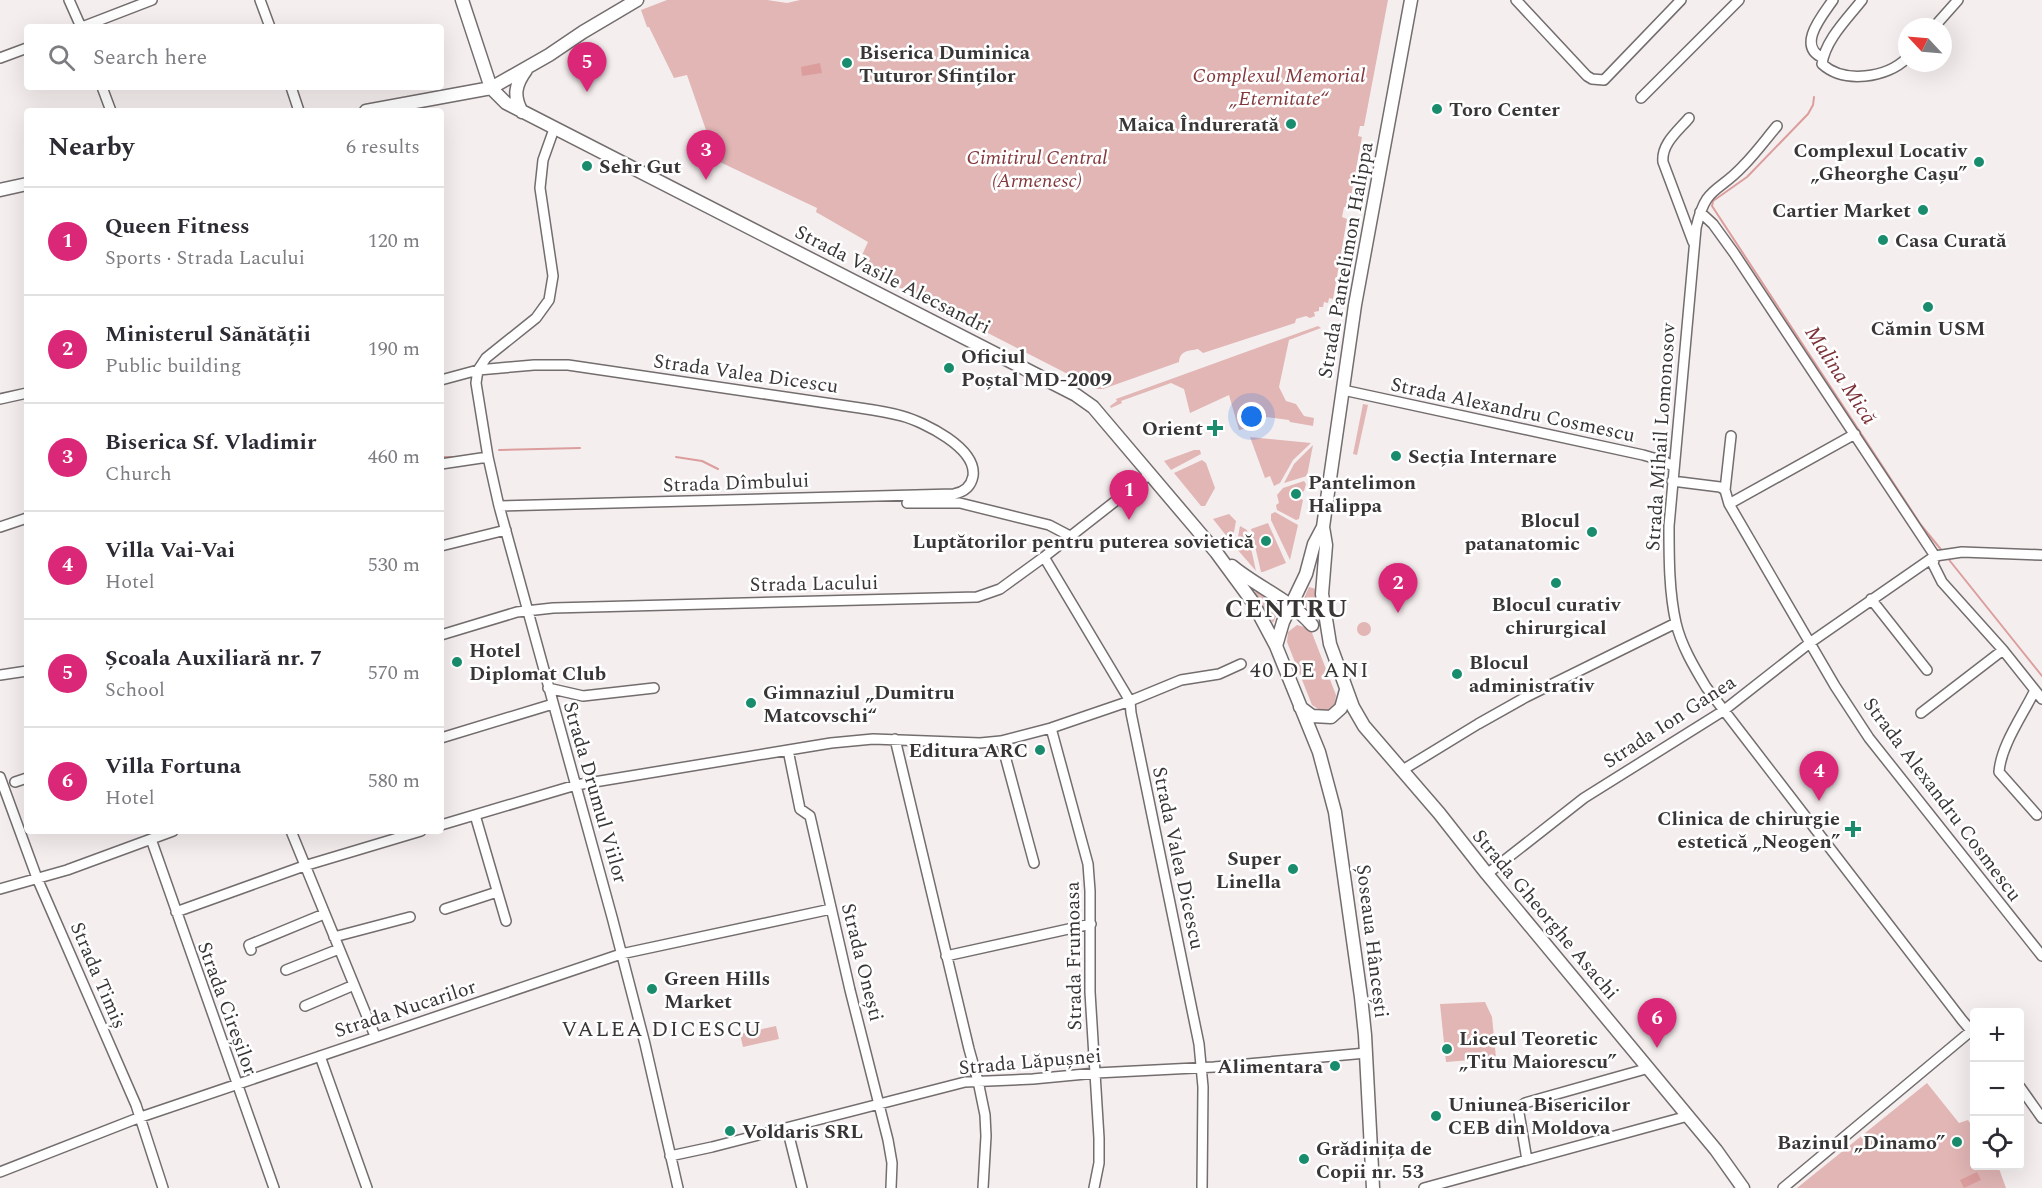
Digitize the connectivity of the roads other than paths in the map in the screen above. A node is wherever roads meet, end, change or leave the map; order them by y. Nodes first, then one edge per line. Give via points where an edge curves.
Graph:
1 (69, 0) edge
2 (152, 0) edge
3 (260, 0) edge
4 (462, 0) edge
5 (637, 0) edge
6 (1411, 0) edge
7 (1516, 0) edge
8 (1681, 0) edge
9 (1739, 0) edge
10 (1833, 0) edge
11 (1862, 0) edge
12 (1958, 0) edge
13 (1942, 18) edge
14 (80, 24) edge
15 (89, 24) edge
16 (269, 24) edge
17 (24, 49) edge
18 (0, 58) edge
19 (1823, 58) junction
20 (1898, 65) edge
21 (529, 66) junction
22 (491, 88) junction
23 (103, 90) edge
24 (292, 90) edge
25 (1641, 98) dead end
26 (110, 108) edge
27 (298, 108) edge
28 (384, 108) edge
29 (522, 112) junction
30 (1689, 118) dead end
31 (1777, 126) dead end
32 (554, 129) junction
33 (24, 185) edge
34 (0, 190) edge
35 (1700, 212) junction
36 (1694, 244) junction
37 (478, 370) junction
38 (444, 379) edge
39 (1342, 390) junction
40 (24, 394) edge
41 (0, 399) edge
42 (1855, 434) junction
43 (1731, 436) dead end
44 (488, 457) junction
45 (444, 464) edge
46 (1674, 467) junction
47 (1150, 474) junction
48 (1672, 481) junction
49 (970, 485) joint
50 (1725, 490) junction
51 (907, 503) dead end
52 (1729, 504) junction
53 (500, 506) junction
54 (24, 519) edge
55 (0, 527) edge
56 (1323, 527) junction
57 (506, 530) junction
58 (1070, 536) junction
59 (444, 545) edge
60 (1216, 552) junction
61 (2042, 555) edge
62 (1935, 556) junction
63 (1044, 557) junction
64 (1871, 599) junction
65 (1291, 606) junction
66 (529, 610) junction
67 (1676, 623) junction
68 (1312, 625) junction
69 (1280, 631) junction
70 (444, 635) edge
71 (1811, 642) junction
72 (1330, 645) junction
73 (1276, 646) junction
74 (2003, 650) junction
75 (1240, 664) dead end
76 (1927, 670) dead end
77 (24, 671) edge
78 (0, 675) edge
79 (548, 688) junction
80 (654, 688) dead end
81 (1346, 690) junction
82 (2035, 690) junction
83 (2042, 699) edge
84 (1130, 701) junction
85 (553, 704) junction
86 (1300, 706) junction
87 (1723, 711) junction
88 (1922, 713) dead end
89 (1051, 728) junction
90 (444, 737) edge
91 (895, 739) junction
92 (1002, 741) junction
93 (788, 750) junction
94 (1401, 771) junction
95 (0, 777) edge
96 (24, 779) edge
97 (15, 782) dead end
98 (576, 785) junction
99 (475, 815) junction
100 (2037, 815) dead end
101 (444, 824) edge
102 (165, 834) edge
103 (292, 834) edge
104 (411, 834) edge
105 (151, 839) junction
106 (1034, 863) dead end
107 (304, 866) junction
108 (1487, 874) junction
109 (37, 878) junction
110 (0, 889) edge
111 (497, 892) junction
112 (445, 909) dead end
113 (831, 909) junction
114 (176, 912) junction
115 (324, 914) junction
116 (410, 917) dead end
117 (506, 921) dead end
118 (1091, 924) junction
119 (334, 937) junction
120 (339, 949) junction
121 (251, 950) dead end
122 (621, 954) junction
123 (946, 956) junction
124 (2042, 956) edge
125 (286, 970) dead end
126 (354, 986) junction
127 (305, 1006) dead end
128 (1970, 1030) edge
129 (1970, 1035) edge
130 (375, 1036) junction
131 (1366, 1053) junction
132 (320, 1056) junction
133 (1202, 1067) junction
134 (1649, 1068) junction
135 (1096, 1072) junction
136 (978, 1081) junction
137 (237, 1084) junction
138 (2024, 1094) edge
139 (879, 1103) junction
140 (1688, 1116) junction
141 (138, 1118) junction
142 (2042, 1118) edge
143 (787, 1128) junction
144 (670, 1156) junction
145 (1527, 1160) junction
146 (0, 1172) edge
147 (163, 1188) edge
148 (274, 1188) edge
149 (368, 1188) edge
150 (678, 1188) edge
151 (802, 1188) edge
152 (891, 1188) edge
153 (983, 1188) edge
154 (1094, 1188) edge
155 (1202, 1188) edge
156 (1373, 1188) edge
157 (1424, 1188) edge
158 (1743, 1188) edge
159 (1783, 1188) edge

1 - 14 street
2 - 15 street
3 - 16 street
4 - 22 main road
5 - 21 main road
6 - 39 main road, Strada Pantelimon Halippa
7 - 8 street via 1587,76 1604,80
9 - 25 street
10 - 19 street via 1810,40 1810,48
11 - 19 street
12 - 13 street
17 - 18 street
19 - 20 street via 1822,64 1827,68 1848,76 1886,71
21 - 22 main road
21 - 29 main road via 515,90
22 - 28 main road
22 - 29 main road, Strada Vasile Alecsandri
23 - 26 street
24 - 27 street
29 - 32 main road, Strada Vasile Alecsandri
30 - 36 street via 1662,153
31 - 35 street via 1742,168 1710,194
32 - 37 street via 543,160 540,188 553,276 549,300 536,318 486,358
32 - 47 main road, Strada Vasile Alecsandri via 1068,390 1093,407
33 - 34 main road
35 - 36 street, Strada Mihail Lomonosov
35 - 42 street via 1734,254
36 - 46 street, Strada Mihail Lomonosov
37 - 38 street, Strada Valea Dicescu
37 - 44 street, Strada Drumul Viilor via 476,383
37 - 49 street, Strada Valea Dicescu via 568,365 889,412 932,429 956,445 972,465
39 - 46 street, Strada Alexandru Cosmescu via 1643,455
39 - 56 main road, Strada Pantelimon Halippa
40 - 41 street
42 - 52 street
42 - 62 street
43 - 50 street, Strada Alexandru Cosmescu
44 - 45 street
44 - 53 street, Strada Drumul Viilor
46 - 48 street, Strada Mihail Lomonosov
47 - 58 street, Strada Lacului
47 - 60 main road, Strada Vasile Alecsandri
48 - 50 street via 1720,486
48 - 67 street, Strada Mihail Lomonosov via 1669,567
49 - 53 street, Strada Dîmbului via 954,494
50 - 52 street, Strada Alexandru Cosmescu
51 - 58 street via 960,503 1049,525
52 - 71 street, Strada Alexandru Cosmescu
53 - 57 street, Strada Drumul Viilor
54 - 55 street
56 - 65 main road, Strada Pantelimon Halippa
56 - 72 main road, Strada Pantelimon Halippa via 1326,545 1322,594
57 - 59 street
57 - 66 street, Strada Drumul Viilor
58 - 63 street, Strada Lacului
60 - 65 main road
60 - 73 main road, Strada Vasile Alecsandri via 1252,601
61 - 62 street via 1962,552
62 - 64 street, Strada Ion Ganea
62 - 74 street via 1933,564 1942,582
63 - 66 street, Strada Lacului via 1000,589 978,597
63 - 84 street, Strada Valea Dicescu
64 - 71 street, Strada Ion Ganea
64 - 76 street
65 - 68 main road
65 - 69 main road, Strada Pantelimon Halippa
66 - 70 street, Strada Lacului
66 - 79 street, Strada Drumul Viilor
67 - 87 street, Strada Mihail Lomonosov via 1699,675
67 - 94 street via 1526,697
68 - 69 main road via 1294,620
68 - 72 main road
69 - 73 main road, Strada Pantelimon Halippa
71 - 87 street, Strada Ion Ganea
71 - 124 street, Strada Alexandru Cosmescu via 1869,738
72 - 81 main road, Strada Gheorghe Asachi
73 - 86 main road, Șoseaua Hâncești
74 - 82 street
74 - 88 street
75 - 84 street via 1219,674 1180,680
77 - 78 street
79 - 80 street via 583,696
79 - 85 street, Strada Drumul Viilor
81 - 86 main road via 1341,708 1331,717 1312,716
81 - 94 main road, Strada Gheorghe Asachi via 1364,726
82 - 83 street
82 - 100 street via 2011,736 1999,772
84 - 89 street
84 - 133 street, Strada Valea Dicescu
85 - 90 street
85 - 98 street, Strada Drumul Viilor
86 - 131 main road, Șoseaua Hâncești via 1320,752 1333,800
87 - 108 street, Strada Ion Ganea via 1584,798
87 - 128 street, Strada Mihail Lomonosov
89 - 92 street
89 - 118 street, Strada Frumoasa via 1086,851
91 - 92 street
91 - 93 street via 854,740
91 - 123 street
92 - 106 street
93 - 98 street
93 - 113 street, Strada Onești via 800,809 810,816
94 - 108 main road, Strada Gheorghe Asachi
95 - 109 street, Strada Timiș
96 - 97 street
98 - 99 street
98 - 122 street, Strada Drumul Viilor
99 - 101 street
99 - 111 street
102 - 105 street
103 - 107 street
104 - 107 street
105 - 109 street
105 - 114 street, Strada Cireșilor
107 - 114 street
107 - 115 street
108 - 134 main road, Strada Gheorghe Asachi
109 - 110 street
109 - 141 street, Strada Timiș
111 - 112 street
111 - 117 street
113 - 122 street, Strada Nucarilor
113 - 139 street, Strada Onești
114 - 137 street, Strada Cireșilor
115 - 119 street
115 - 121 street via 249,945
116 - 119 street
118 - 123 street
118 - 135 street, Strada Frumoasa via 1090,992
119 - 120 street
120 - 125 street
120 - 126 street
122 - 130 street, Strada Nucarilor
122 - 144 street, Strada Drumul Viilor
123 - 136 street
126 - 127 street
126 - 130 street
129 - 159 street
130 - 132 street, Strada Nucarilor
131 - 133 street, Strada Lăpușnei
131 - 156 main road, Șoseaua Hâncești
132 - 137 street, Strada Nucarilor
132 - 149 street
133 - 135 street, Strada Lăpușnei
133 - 155 street, Strada Valea Dicescu
134 - 140 main road, Strada Gheorghe Asachi
134 - 145 street via 1521,1106
135 - 136 street, Strada Lăpușnei via 1033,1080
135 - 154 street, Strada Frumoasa via 1099,1163
136 - 139 street, Strada Lăpușnei
136 - 153 street via 986,1136
137 - 141 street, Strada Nucarilor
137 - 148 street, Strada Cireșilor
138 - 142 street
139 - 143 street, Strada Lăpușnei
139 - 152 street, Strada Onești via 892,1163
140 - 145 street
140 - 158 main road, Strada Gheorghe Asachi
141 - 146 street, Strada Nucarilor
141 - 147 street, Strada Timiș
143 - 144 street, Strada Lăpușnei
143 - 151 street
144 - 150 street, Strada Drumul Viilor
145 - 157 street

